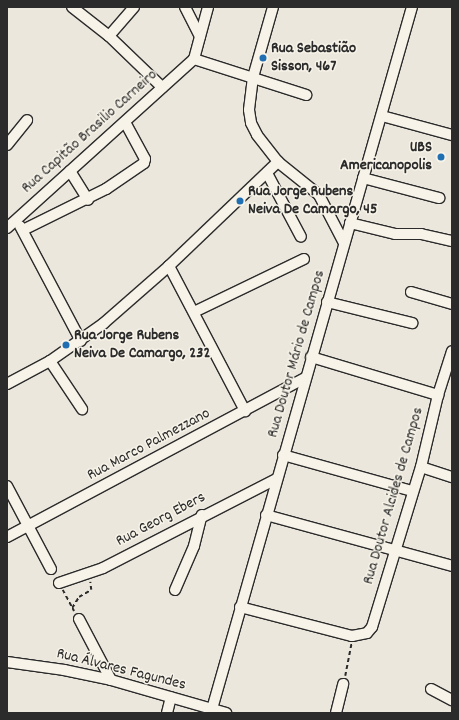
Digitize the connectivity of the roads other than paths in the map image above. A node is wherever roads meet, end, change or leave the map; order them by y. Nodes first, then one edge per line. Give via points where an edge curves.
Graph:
1 (72, 7) edge
2 (134, 7) edge
3 (185, 7) edge
4 (208, 7) edge
5 (273, 7) edge
6 (412, 7) edge
7 (109, 36) junction
8 (200, 36) junction
9 (194, 59) junction
10 (253, 77) junction
11 (162, 87) junction
12 (306, 94) dead end
13 (382, 116) junction
14 (28, 120) dead end
15 (125, 122) junction
16 (452, 135) edge
17 (7, 145) edge
18 (278, 162) junction
19 (70, 171) junction
20 (267, 173) junction
21 (363, 178) junction
22 (439, 198) dead end
23 (88, 200) junction
24 (17, 219) junction
25 (350, 223) junction
26 (7, 228) edge
27 (23, 230) junction
28 (301, 237) dead end
29 (452, 242) edge
30 (344, 243) junction
31 (304, 259) dead end
32 (169, 266) junction
33 (411, 292) dead end
34 (327, 302) junction
35 (452, 304) edge
36 (194, 312) junction
37 (412, 323) dead end
38 (81, 341) junction
39 (452, 351) edge
40 (311, 357) junction
41 (50, 361) junction
42 (305, 378) junction
43 (7, 384) edge
44 (438, 395) junction
45 (82, 409) dead end
46 (245, 411) junction
47 (283, 455) junction
48 (421, 467) junction
49 (452, 477) edge
50 (276, 479) junction
51 (7, 486) edge
52 (412, 491) junction
53 (202, 515) junction
54 (266, 515) junction
55 (28, 527) junction
56 (7, 537) edge
57 (394, 550) junction
58 (452, 566) edge
59 (51, 569) dead end
60 (59, 583) road end
61 (175, 590) dead end
62 (240, 607) junction
63 (79, 619) road end
64 (7, 662) edge
65 (111, 680) junction
66 (343, 684) road end
67 (431, 689) dead end
68 (171, 697) junction
69 (452, 700) edge
70 (212, 709) junction
71 (167, 713) edge
72 (226, 713) edge
73 (336, 713) edge

1 - 7 street
2 - 7 street
3 - 8 street
4 - 8 street
5 - 10 street
6 - 13 street, Rua Doutor Mário de Campos
7 - 11 street
8 - 9 street
9 - 10 street
9 - 11 street, Rua Capitão Brasilio Carneiro
10 - 12 street
10 - 18 street via 249,110 251,123 257,136
11 - 15 street, Rua Capitão Brasilio Carneiro
13 - 16 street
13 - 21 street, Rua Doutor Mário de Campos
14 - 17 street
15 - 19 street, Rua Capitão Brasilio Carneiro
15 - 23 street via 145,162
18 - 20 street
18 - 30 street via 319,195
19 - 23 street
19 - 24 street, Rua Capitão Brasilio Carneiro
20 - 28 street
20 - 32 street
21 - 22 street
21 - 25 street, Rua Doutor Mário de Campos
23 - 27 street
24 - 26 street, Rua Capitão Brasilio Carneiro
24 - 27 street
25 - 29 street via 395,234 421,234
25 - 30 street, Rua Doutor Mário de Campos
27 - 38 street
30 - 34 street, Rua Doutor Mário de Campos
31 - 36 street
32 - 36 street
32 - 38 street
33 - 35 street
34 - 37 street
34 - 40 street, Rua Doutor Mário de Campos
36 - 46 street
38 - 41 street
39 - 44 street, Rua Doutor Alcides de Campos
40 - 42 street, Rua Doutor Mário de Campos
40 - 44 street
41 - 43 street
41 - 45 street
42 - 46 street, Rua Marco Palmezzano
42 - 47 street, Rua Doutor Mário de Campos
44 - 48 street, Rua Doutor Alcides de Campos
46 - 55 street, Rua Marco Palmezzano
47 - 50 street, Rua Doutor Mário de Campos
47 - 52 street
48 - 49 street
48 - 52 street, Rua Doutor Alcides de Campos
50 - 53 street, Rua Georg Ebers
50 - 54 street, Rua Doutor Mário de Campos
51 - 55 street
52 - 57 street, Rua Doutor Alcides de Campos
53 - 60 street, Rua Georg Ebers via 90,574
53 - 61 street via 194,546
54 - 57 street
54 - 62 street, Rua Doutor Mário de Campos
55 - 56 street, Rua Marco Palmezzano
55 - 59 street
57 - 58 street
57 - 62 street, Rua Doutor Alcides de Campos via 372,628 361,636 352,636
62 - 70 street, Rua Doutor Mário de Campos
63 - 65 street
64 - 65 street, Rua Álvares Fagundes
65 - 68 street, Rua Álvares Fagundes
66 - 73 street
67 - 69 street
68 - 70 street, Rua Álvares Fagundes
68 - 71 street
70 - 72 street, Rua Álvares Fagundes

